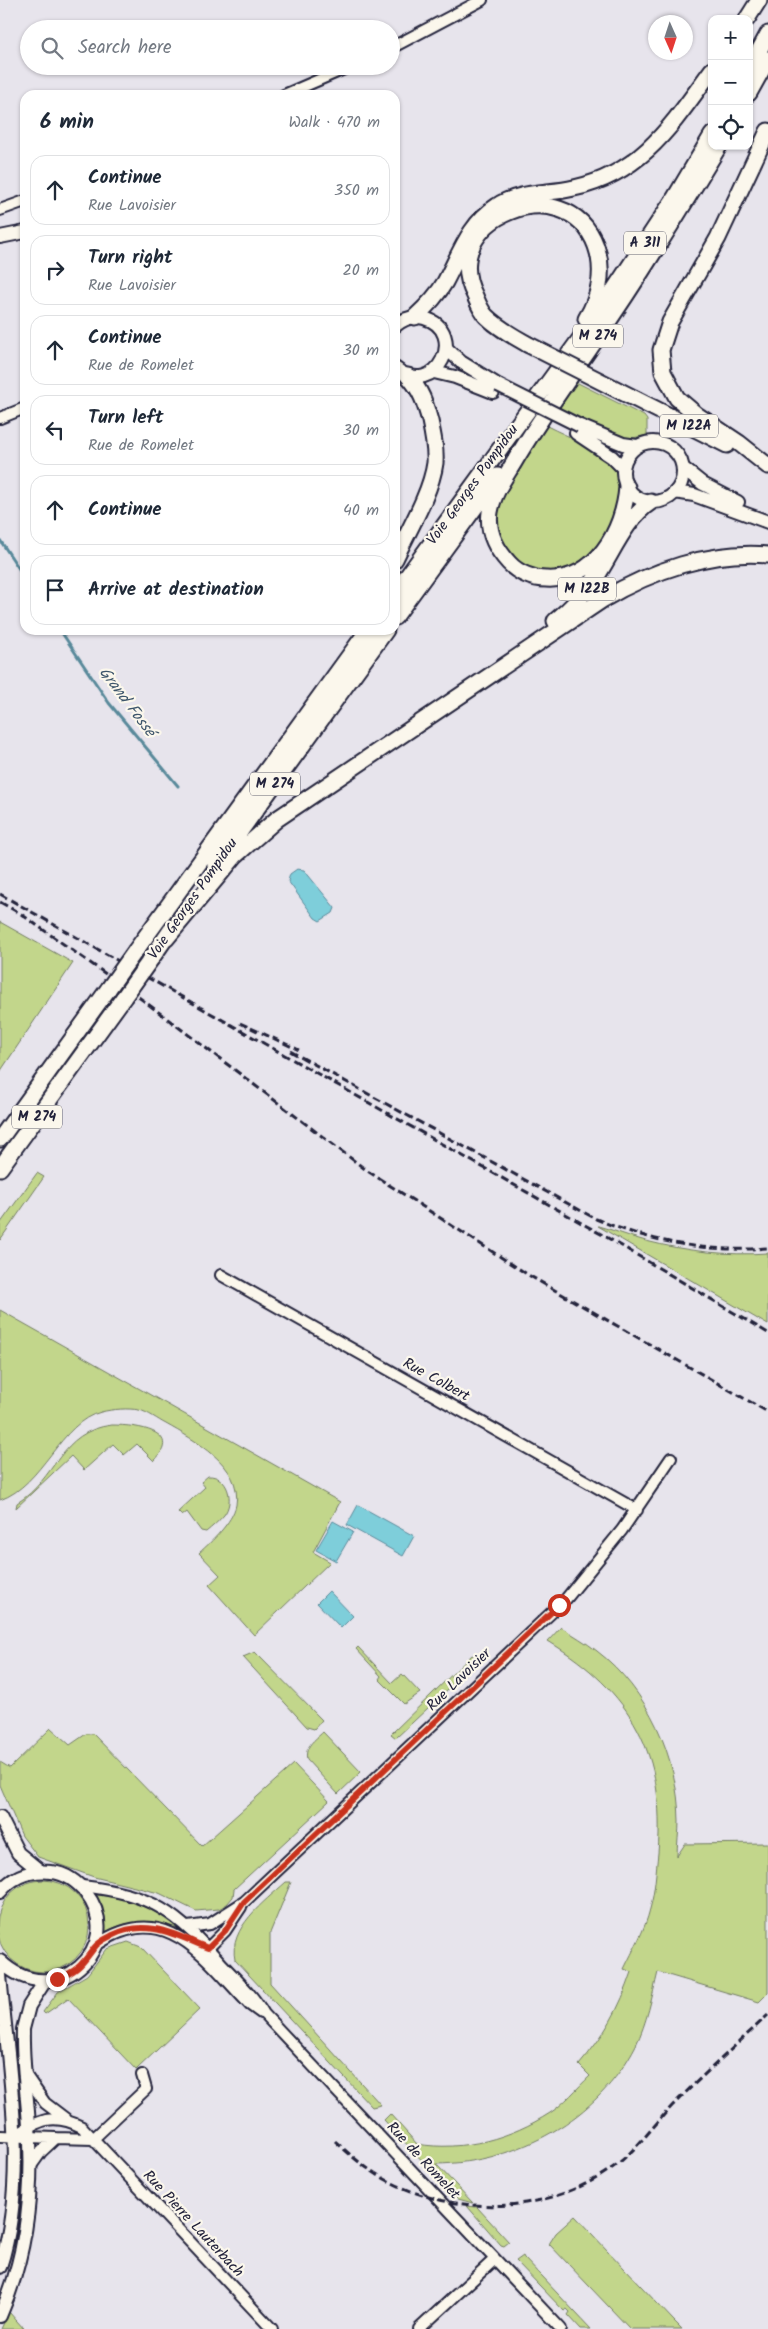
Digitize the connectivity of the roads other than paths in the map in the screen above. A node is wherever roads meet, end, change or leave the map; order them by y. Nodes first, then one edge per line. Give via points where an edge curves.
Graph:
1 (482, 0) edge
2 (759, 0) edge
3 (750, 15) edge
4 (768, 34) edge
5 (400, 43) edge
6 (768, 59) edge
7 (753, 62) edge
8 (330, 75) edge
9 (708, 75) edge
10 (753, 86) edge
11 (296, 90) edge
12 (768, 131) edge
13 (708, 142) edge
14 (717, 150) edge
15 (20, 203) edge
16 (0, 210) edge
17 (20, 227) edge
18 (0, 231) edge
19 (20, 233) edge
20 (0, 237) edge
21 (663, 238) joint
22 (415, 317) junction
23 (400, 322) edge
24 (574, 347) joint
25 (446, 348) junction
26 (400, 371) edge
27 (434, 372) junction
28 (408, 376) junction
29 (551, 377) junction
30 (496, 389) junction
31 (20, 410) edge
32 (0, 418) edge
33 (578, 430) junction
34 (531, 433) junction
35 (637, 446) junction
36 (768, 467) edge
37 (623, 468) junction
38 (683, 468) junction
39 (627, 487) junction
40 (675, 492) junction
41 (651, 502) junction
42 (768, 515) edge
43 (768, 522) edge
44 (400, 548) edge
45 (768, 555) edge
46 (400, 586) edge
47 (400, 610) edge
48 (354, 635) edge
49 (364, 635) edge
50 (382, 635) edge
51 (507, 664) junction
52 (328, 686) junction
53 (166, 939) junction
54 (0, 1139) edge
55 (0, 1168) edge
56 (221, 1275) dead end
57 (671, 1458) dead end
58 (637, 1510) junction
59 (0, 1816) edge
60 (40, 1871) junction
61 (0, 1875) edge
62 (82, 1886) junction
63 (0, 1891) edge
64 (244, 1902) junction
65 (188, 1927) junction
66 (179, 1936) junction
67 (95, 1946) junction
68 (208, 1948) junction
69 (0, 1960) edge
70 (0, 1975) edge
71 (45, 1981) junction
72 (264, 2014) junction
73 (25, 2074) junction
74 (142, 2075) dead end
75 (66, 2119) junction
76 (30, 2131) junction
77 (0, 2136) edge
78 (14, 2137) junction
79 (56, 2138) junction
80 (93, 2139) junction
81 (31, 2166) junction
82 (495, 2259) junction
83 (0, 2267) edge
84 (0, 2316) edge
85 (272, 2329) edge
86 (420, 2329) edge
87 (561, 2329) edge

1 - 5 street
2 - 3 highway
4 - 7 highway
6 - 10 highway
8 - 11 street
9 - 22 highway via 658,141 623,170 574,188 517,197 498,204 478,220 440,290
12 - 36 highway via 718,238 670,322 661,355 667,382 682,403
13 - 24 highway, A 311 via 674,199
14 - 21 highway, A 311
15 - 16 street
17 - 18 main road
19 - 20 main road
21 - 34 highway, M 274
22 - 23 main road
22 - 25 main road via 434,323 441,330
24 - 29 highway, M 274
25 - 27 main road via 445,357
25 - 30 main road
26 - 28 main road
27 - 28 main road
27 - 30 main road
28 - 44 highway via 425,402 434,444 434,464 428,487
29 - 36 highway, M 122A, bridge via 590,313 598,292 599,255 584,224 566,212 539,206 518,207 488,224 472,248 468,277 484,315 527,344 610,386
29 - 46 highway, Voie Georges Pompidou / M 274
30 - 33 main road
31 - 32 street
33 - 35 main road
33 - 37 main road
34 - 39 highway via 490,511 495,544 512,566 524,573 542,579 562,579 591,565 615,530 624,508
34 - 47 highway, Voie Georges Pompidou / M 274
35 - 37 main road via 630,452
35 - 38 main road via 653,442 670,446
37 - 39 main road
38 - 40 main road via 680,485
38 - 42 main road via 716,492
39 - 41 main road via 637,497
40 - 41 main road via 660,501
40 - 43 main road via 726,505
41 - 51 highway, M 122B via 640,511 574,605
45 - 51 highway via 705,560 663,570 602,600
48 - 52 highway
49 - 52 highway, Voie Georges Pompidou / M 274
50 - 53 highway, Voie Georges Pompidou / M 274
51 - 53 highway via 270,825 236,855
52 - 54 highway, Voie Georges Pompidou / M 274, bridge
53 - 55 highway, Voie Georges Pompidou / M 274, bridge
56 - 58 street, Rue Colbert
57 - 58 street, Rue Lavoisier
58 - 64 street, Rue Lavoisier via 566,1599
59 - 60 main road via 18,1853
60 - 62 main road via 55,1872
60 - 63 main road via 18,1877
61 - 63 main road
62 - 65 street, Rue de Romelet via 133,1896 170,1912
62 - 67 main road via 92,1899 97,1914
64 - 65 street, Rue Lavoisier via 210,1924
64 - 68 street, Rue Lavoisier via 225,1931
65 - 68 street, Rue de Romelet
66 - 67 street, Rue de Romelet via 164,1930 135,1927
66 - 68 street
66 - 72 street, Rue de Romelet via 193,1946 250,2005
67 - 71 main road via 80,1967 69,1975
68 - 72 street, Rue de Romelet via 256,2000
69 - 71 main road via 11,1972 27,1979
70 - 78 main road
71 - 73 main road via 32,1998 26,2014 23,2040
72 - 82 street, Rue de Romelet
73 - 75 street, Rue Pierre Lauterbach via 45,2103
73 - 76 main road
74 - 80 street via 146,2089
75 - 76 street via 43,2120
75 - 80 street, Rue Pierre Lauterbach via 82,2127
76 - 78 street
76 - 79 street
76 - 81 main road
77 - 78 street
78 - 83 main road via 14,2203
79 - 80 street
79 - 81 street
80 - 85 street, Rue Pierre Lauterbach
81 - 84 main road via 22,2252
82 - 86 street
82 - 87 street, Rue de Romelet

